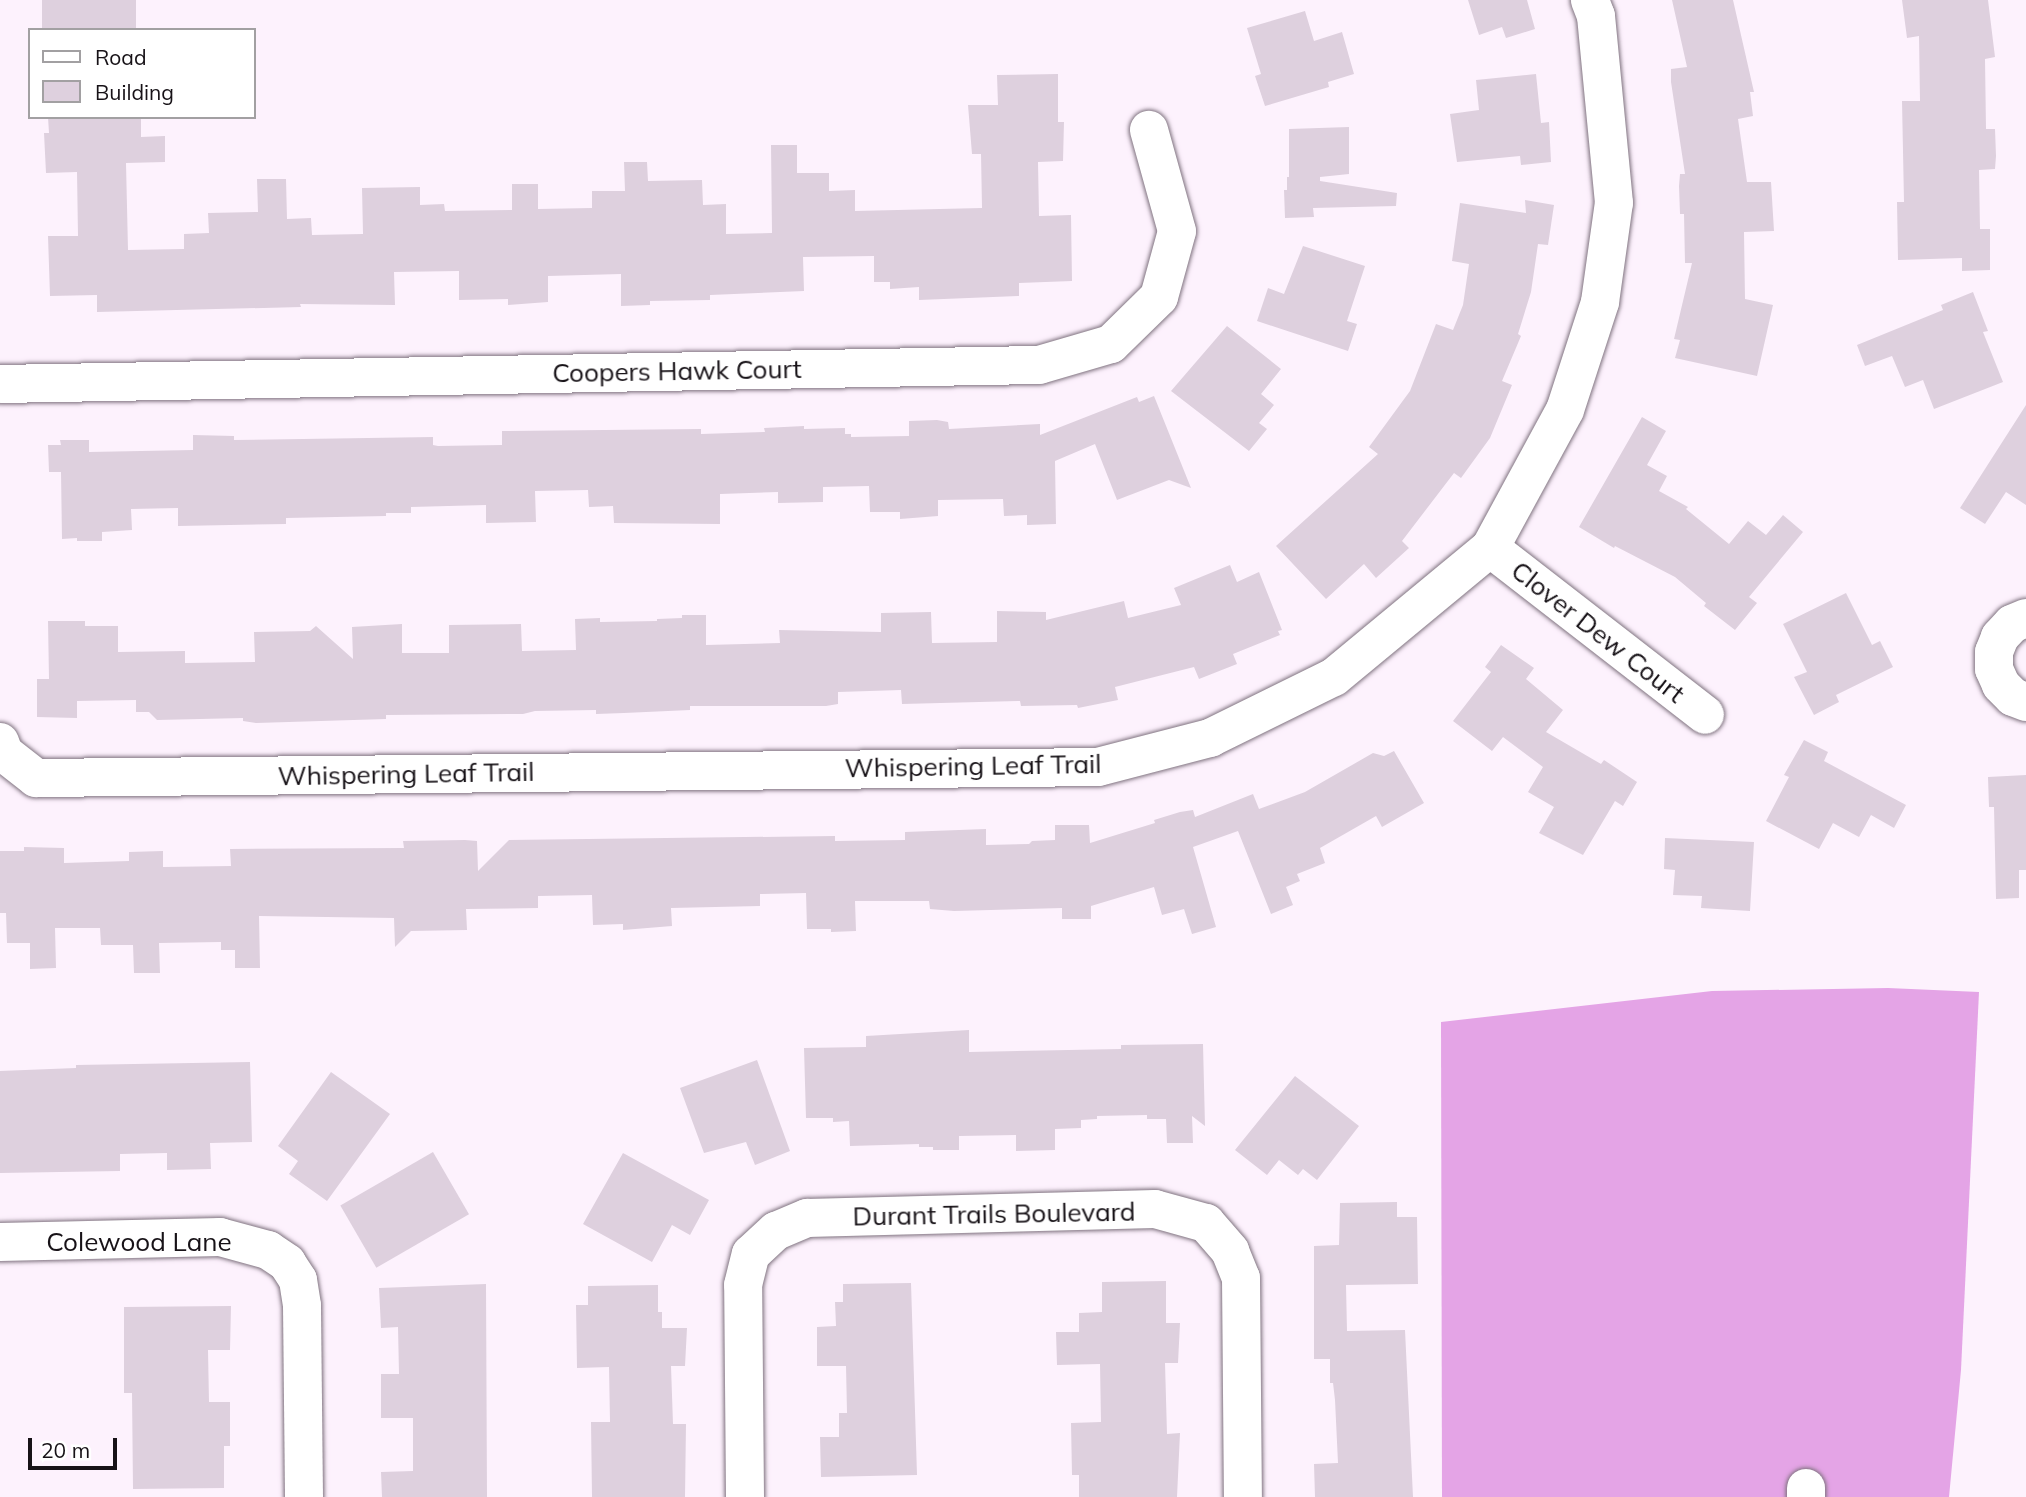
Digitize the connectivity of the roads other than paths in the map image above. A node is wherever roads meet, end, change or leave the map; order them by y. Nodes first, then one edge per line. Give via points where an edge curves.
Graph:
1 (1590, 0) edge
2 (1149, 131) dead end
3 (0, 384) edge
4 (1490, 548) junction
5 (2026, 618) edge
6 (2026, 702) edge
7 (1706, 715) dead end
8 (0, 742) edge
9 (0, 1242) edge
10 (304, 1497) edge
11 (745, 1497) edge
12 (1243, 1497) edge

1 - 4 street, Whispering Leaf Trail via 1596,16 1614,203 1600,302 1565,410
2 - 3 street, Coopers Hawk Court via 1177,231 1159,297 1111,344 1039,365
4 - 7 street, Clover Dew Court
4 - 8 street, Whispering Leaf Trail via 1334,677 1210,738 1098,767 36,778 4,753
5 - 6 street via 2012,624 1994,652 1994,669 2001,685
9 - 10 street, Colewood Lane via 220,1237 268,1250 287,1263 298,1280 302,1306
11 - 12 street, Durant Trails Boulevard via 743,1285 751,1254 776,1231 807,1218 1155,1209 1206,1223 1230,1251 1241,1278

